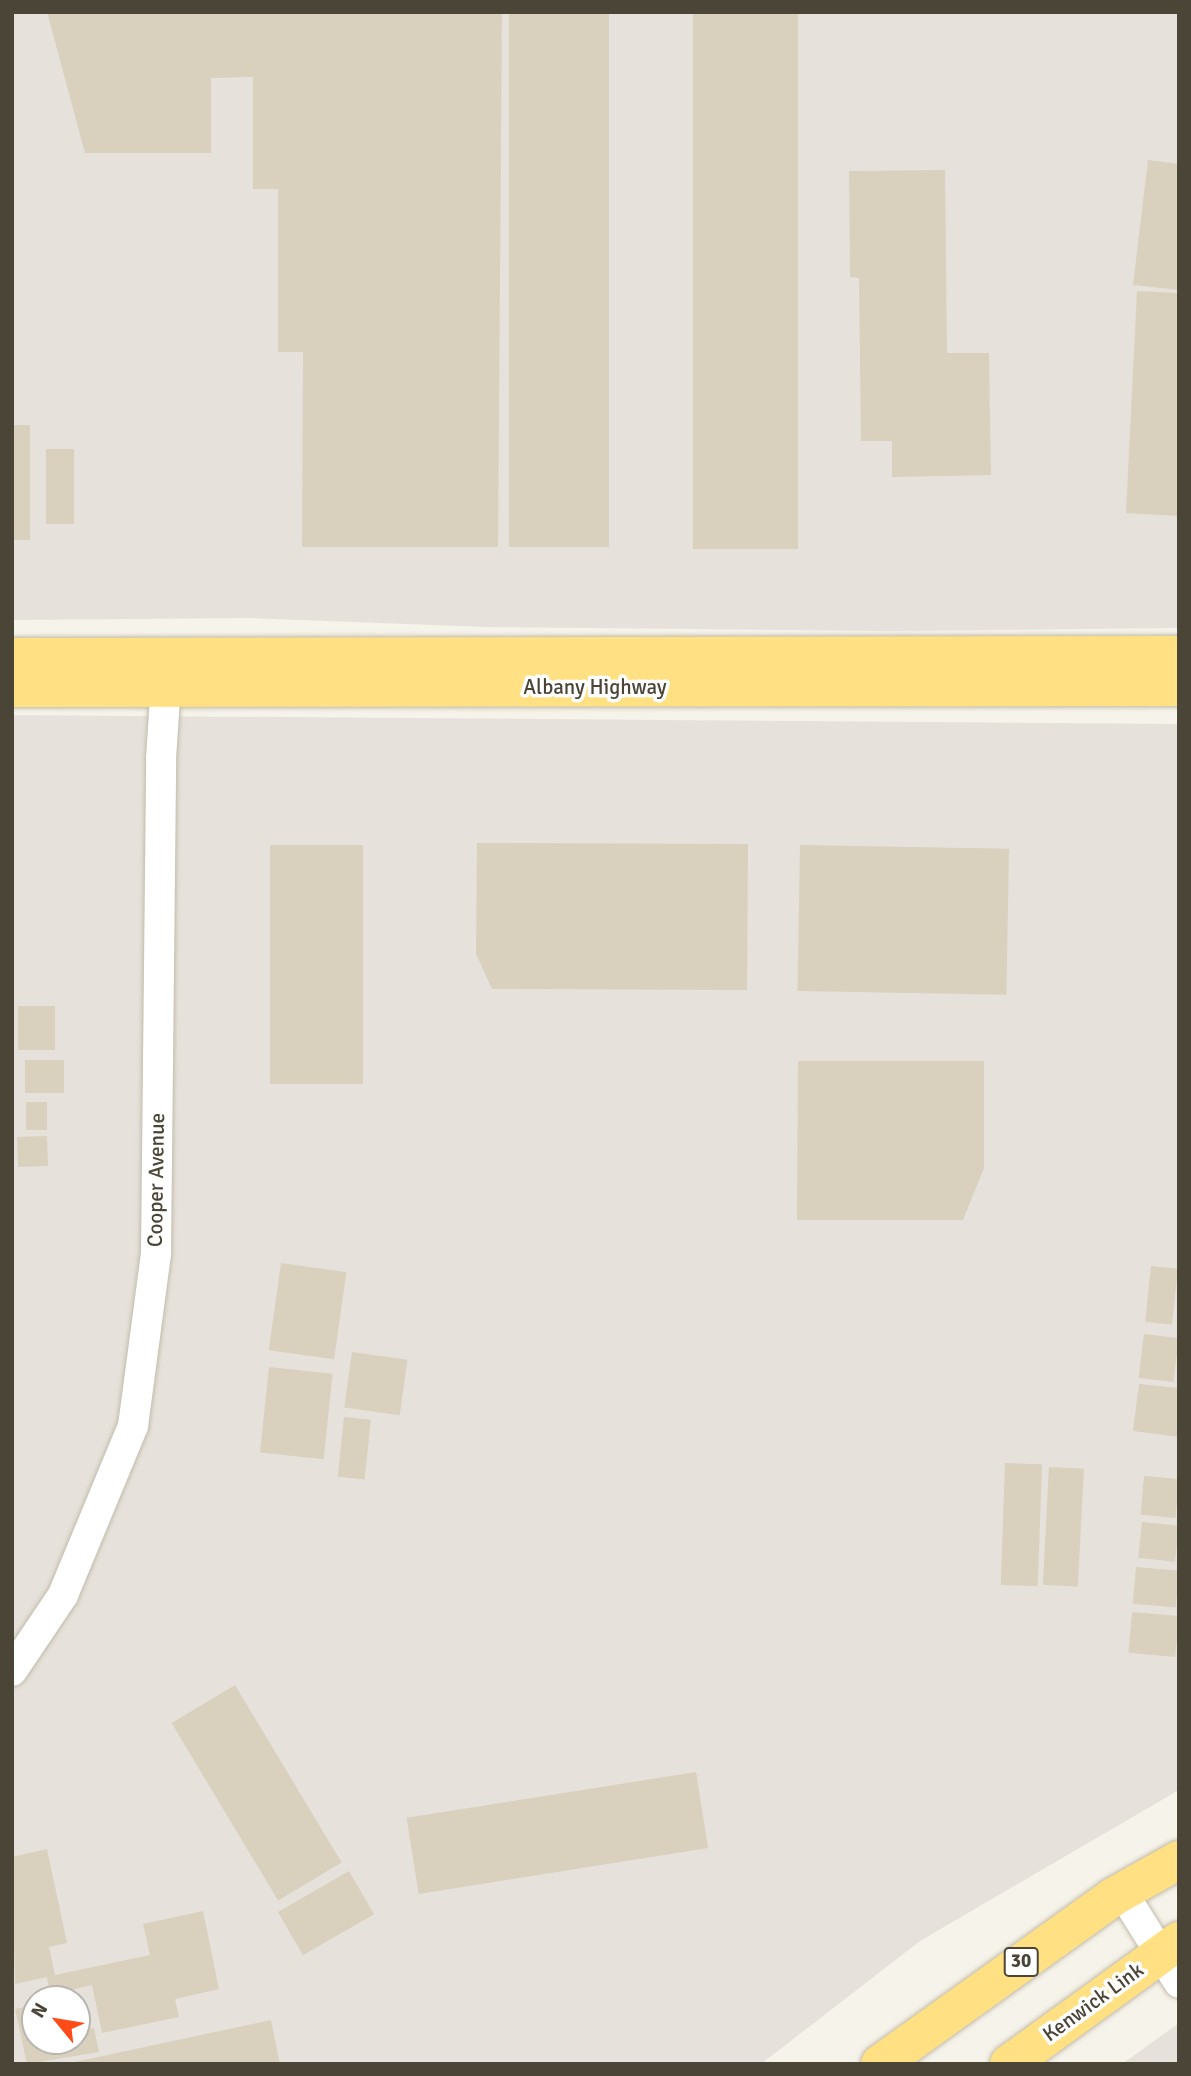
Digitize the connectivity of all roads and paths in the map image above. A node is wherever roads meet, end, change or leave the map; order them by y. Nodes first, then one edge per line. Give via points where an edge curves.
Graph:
1 (1179, 655) edge
2 (12, 657) edge
3 (167, 674) junction
4 (1179, 687) edge
5 (12, 688) edge
6 (12, 1671) edge
7 (1175, 1871) edge
8 (1122, 1892) junction
9 (1172, 1959) edge
10 (880, 2064) edge
11 (1009, 2064) edge

1 - 3 highway, Albany Highway
2 - 3 highway, Albany Highway
3 - 4 highway, Albany Highway
3 - 5 highway, Albany Highway
3 - 6 street, Cooper Avenue via 156,1254 133,1426 63,1595
7 - 8 highway, 30
8 - 9 street
8 - 10 highway, 30
9 - 11 highway, Kenwick Link

